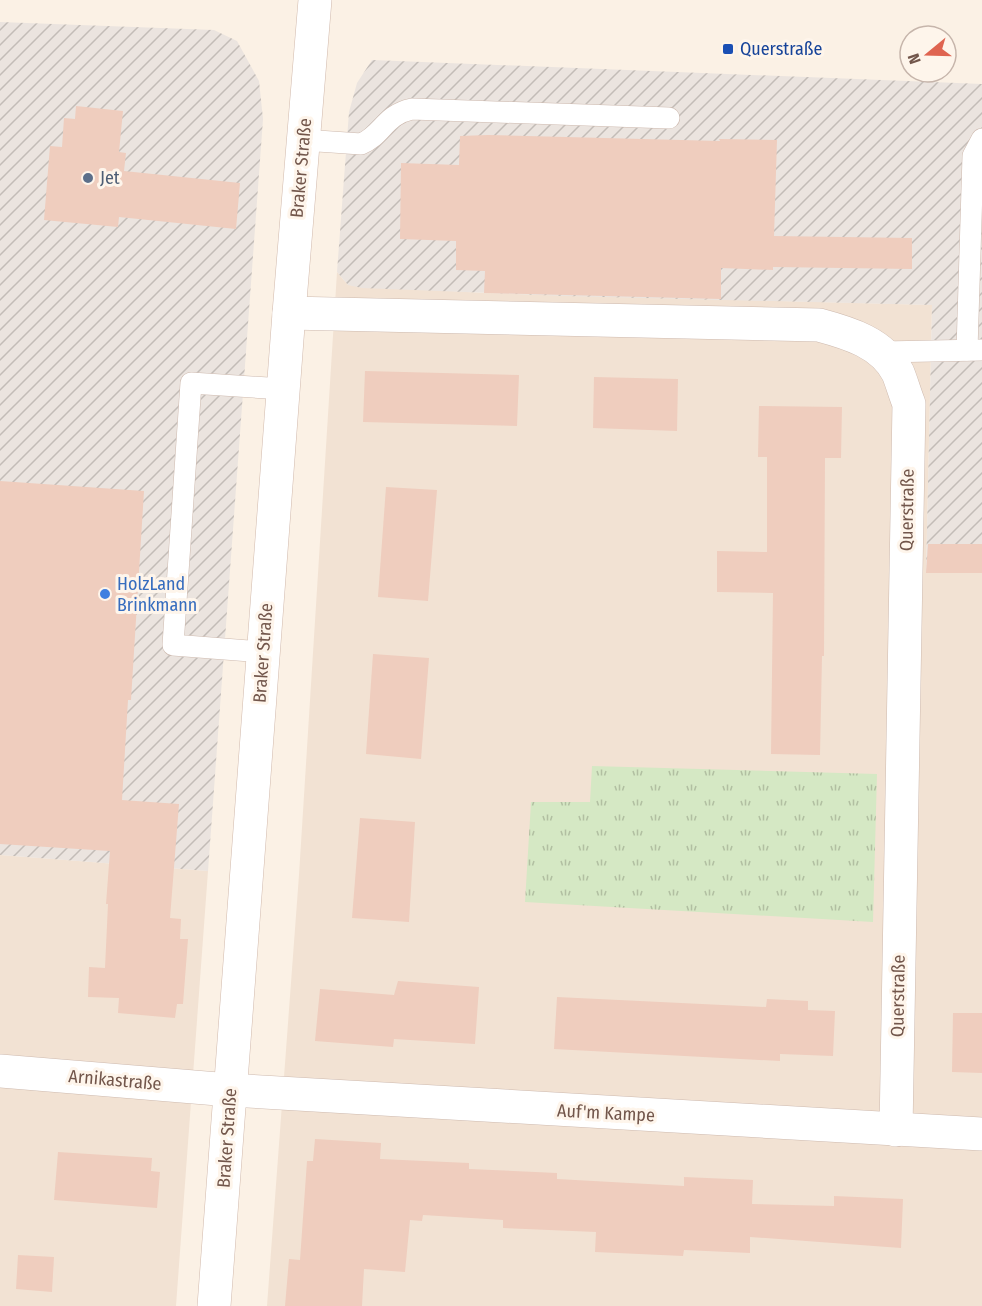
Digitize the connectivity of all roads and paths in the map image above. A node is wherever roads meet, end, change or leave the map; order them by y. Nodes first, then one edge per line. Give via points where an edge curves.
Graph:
1 (315, 0) edge
2 (669, 118) dead end
3 (982, 139) edge
4 (303, 140) junction
5 (289, 314) junction
6 (974, 350) edge
7 (883, 352) junction
8 (283, 389) junction
9 (263, 652) junction
10 (0, 1071) edge
11 (230, 1090) junction
12 (896, 1130) junction
13 (982, 1134) edge
14 (214, 1306) edge

1 - 4 street, Braker Straße
2 - 4 lane via 412,110 399,112 361,144
3 - 6 lane via 974,156
4 - 5 street, Braker Straße
5 - 7 street, Querstraße via 819,325 850,333
5 - 8 street, Braker Straße
6 - 7 lane
7 - 12 street, Querstraße via 897,372 909,404
8 - 9 street, Braker Straße
8 - 9 lane via 191,383 173,645
9 - 11 street, Braker Straße
10 - 11 street, Arnikastraße
11 - 12 street, Auf'm Kampe
11 - 14 street, Braker Straße
12 - 13 street, Auf'm Kampe

